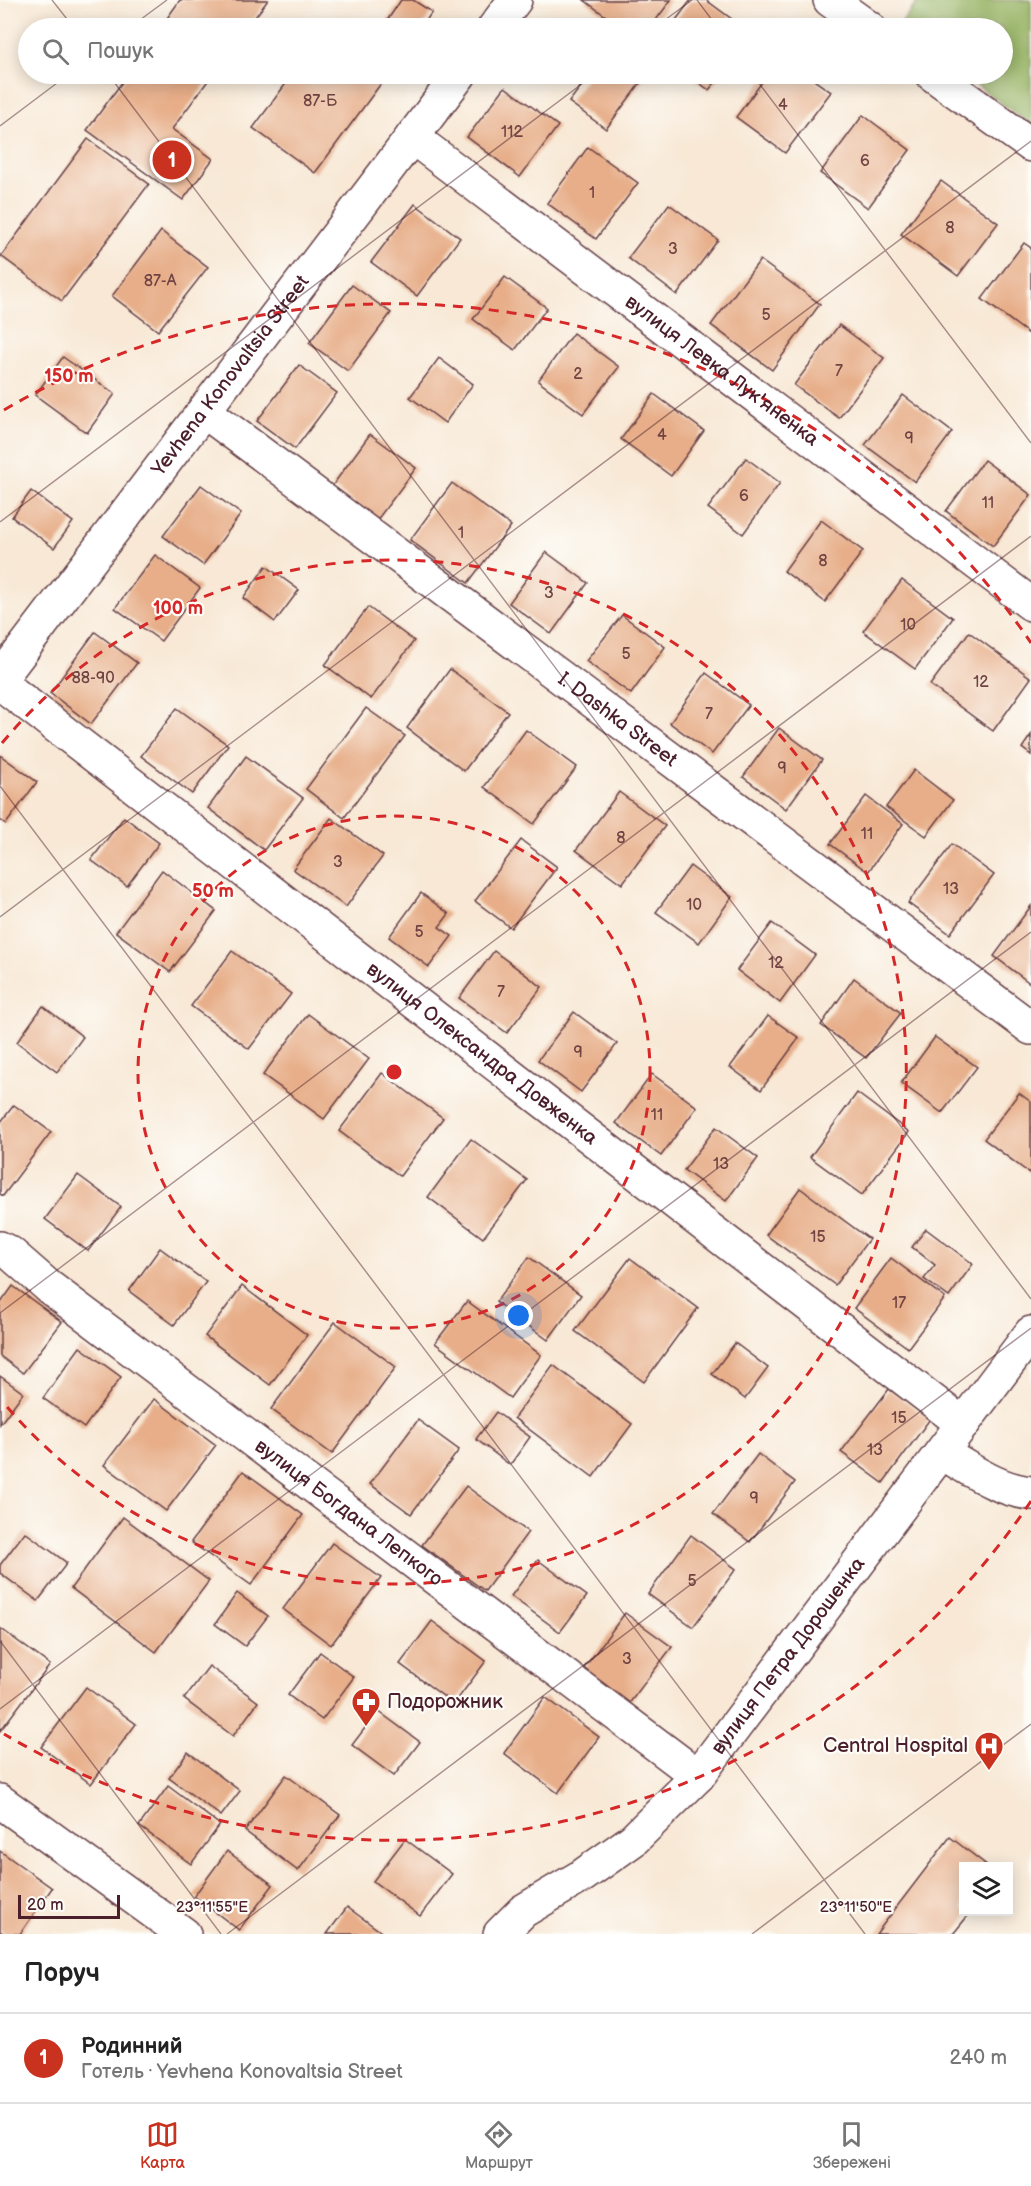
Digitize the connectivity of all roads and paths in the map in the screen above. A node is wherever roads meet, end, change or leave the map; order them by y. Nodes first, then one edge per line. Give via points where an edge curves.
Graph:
1 (515, 0) edge
2 (830, 0) edge
3 (502, 18) edge
4 (855, 18) edge
5 (452, 84) edge
6 (946, 84) edge
7 (412, 137) junction
8 (1031, 145) edge
9 (204, 411) junction
10 (1031, 604) edge
11 (0, 681) edge
12 (1031, 1028) edge
13 (0, 1248) edge
14 (1031, 1333) edge
15 (963, 1424) junction
16 (942, 1453) junction
17 (1031, 1492) edge
18 (698, 1776) junction
19 (0, 1800) edge
20 (184, 1934) edge
21 (500, 1934) edge

1 - 3 street
2 - 4 street
5 - 7 street, Yevhena Konovaltsia Street
6 - 8 street
7 - 9 street, Yevhena Konovaltsia Street
7 - 10 street, вулиця Левка Лук'яненка
9 - 11 street, Yevhena Konovaltsia Street
9 - 12 street, I. Dashka Street
11 - 15 street, вулиця Олександра Довженка
13 - 18 street, вулиця Богдана Лепкого
14 - 15 street, вулиця Петра Дорошенка
15 - 16 street, вулиця Петра Дорошенка
16 - 17 street via 988,1480
16 - 18 street, вулиця Петра Дорошенка
18 - 21 street, вулиця Петра Дорошенка via 633,1840 523,1911
19 - 20 street

